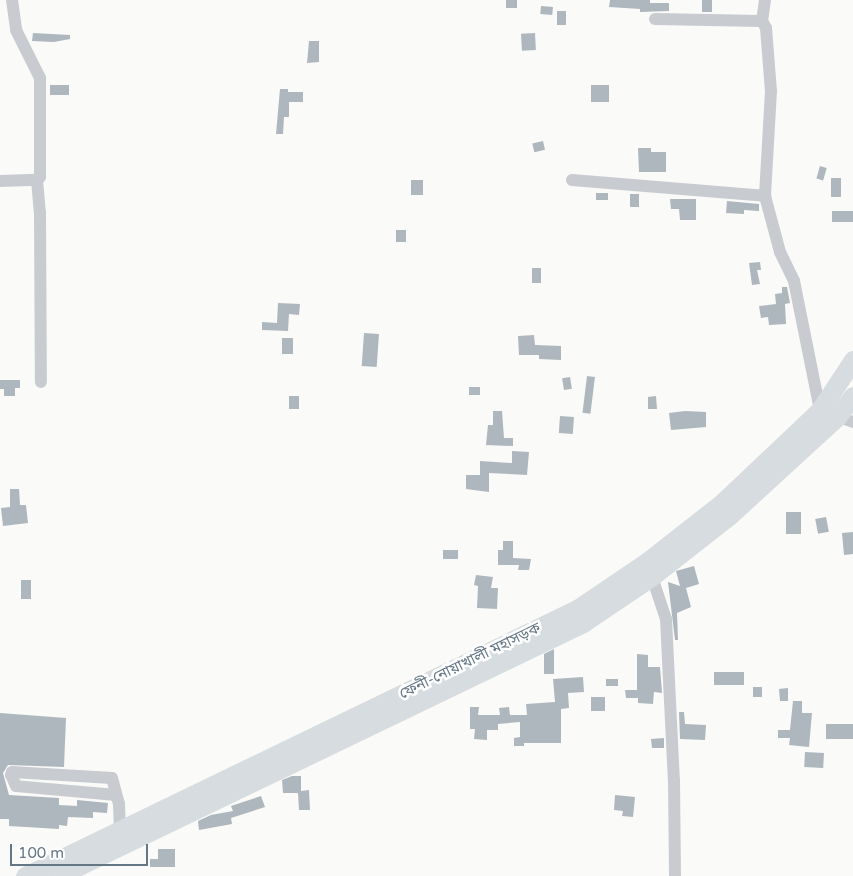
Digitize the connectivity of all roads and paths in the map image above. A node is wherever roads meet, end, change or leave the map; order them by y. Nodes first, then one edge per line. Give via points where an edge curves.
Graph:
1 (12, 0) edge
2 (765, 0) edge
3 (655, 19) dead end
4 (762, 21) junction
5 (37, 180) junction
6 (572, 180) dead end
7 (0, 181) edge
8 (765, 196) junction
9 (853, 360) edge
10 (40, 382) dead end
11 (853, 396) edge
12 (837, 416) edge
13 (650, 569) junction
14 (116, 795) junction
15 (120, 830) junction
16 (25, 876) edge
17 (58, 876) edge
18 (674, 876) edge

1 - 5 street via 16,30 40,78 40,177
2 - 4 street
3 - 4 street
4 - 8 street via 766,28 771,91
5 - 7 street
5 - 10 street via 40,212
6 - 8 street
8 - 12 street via 780,252 794,281
9 - 12 highway, ফেনী-নোয়াখালী মহাসড়ক
11 - 12 highway, ফেনী-নোয়াখালী মহাসড়ক
12 - 13 highway, ফেনী-নোয়াখালী মহাসড়ক via 722,503
13 - 15 highway, ফেনী-নোয়াখালী মহাসড়ক via 577,609
13 - 17 highway, ফেনী-নোয়াখালী মহাসড়ক via 583,623
13 - 18 street via 666,619 674,780
14 - 14 street via 16,786 11,775 12,772 112,778
14 - 15 street
15 - 16 highway, ফেনী-নোয়াখালী মহাসড়ক

